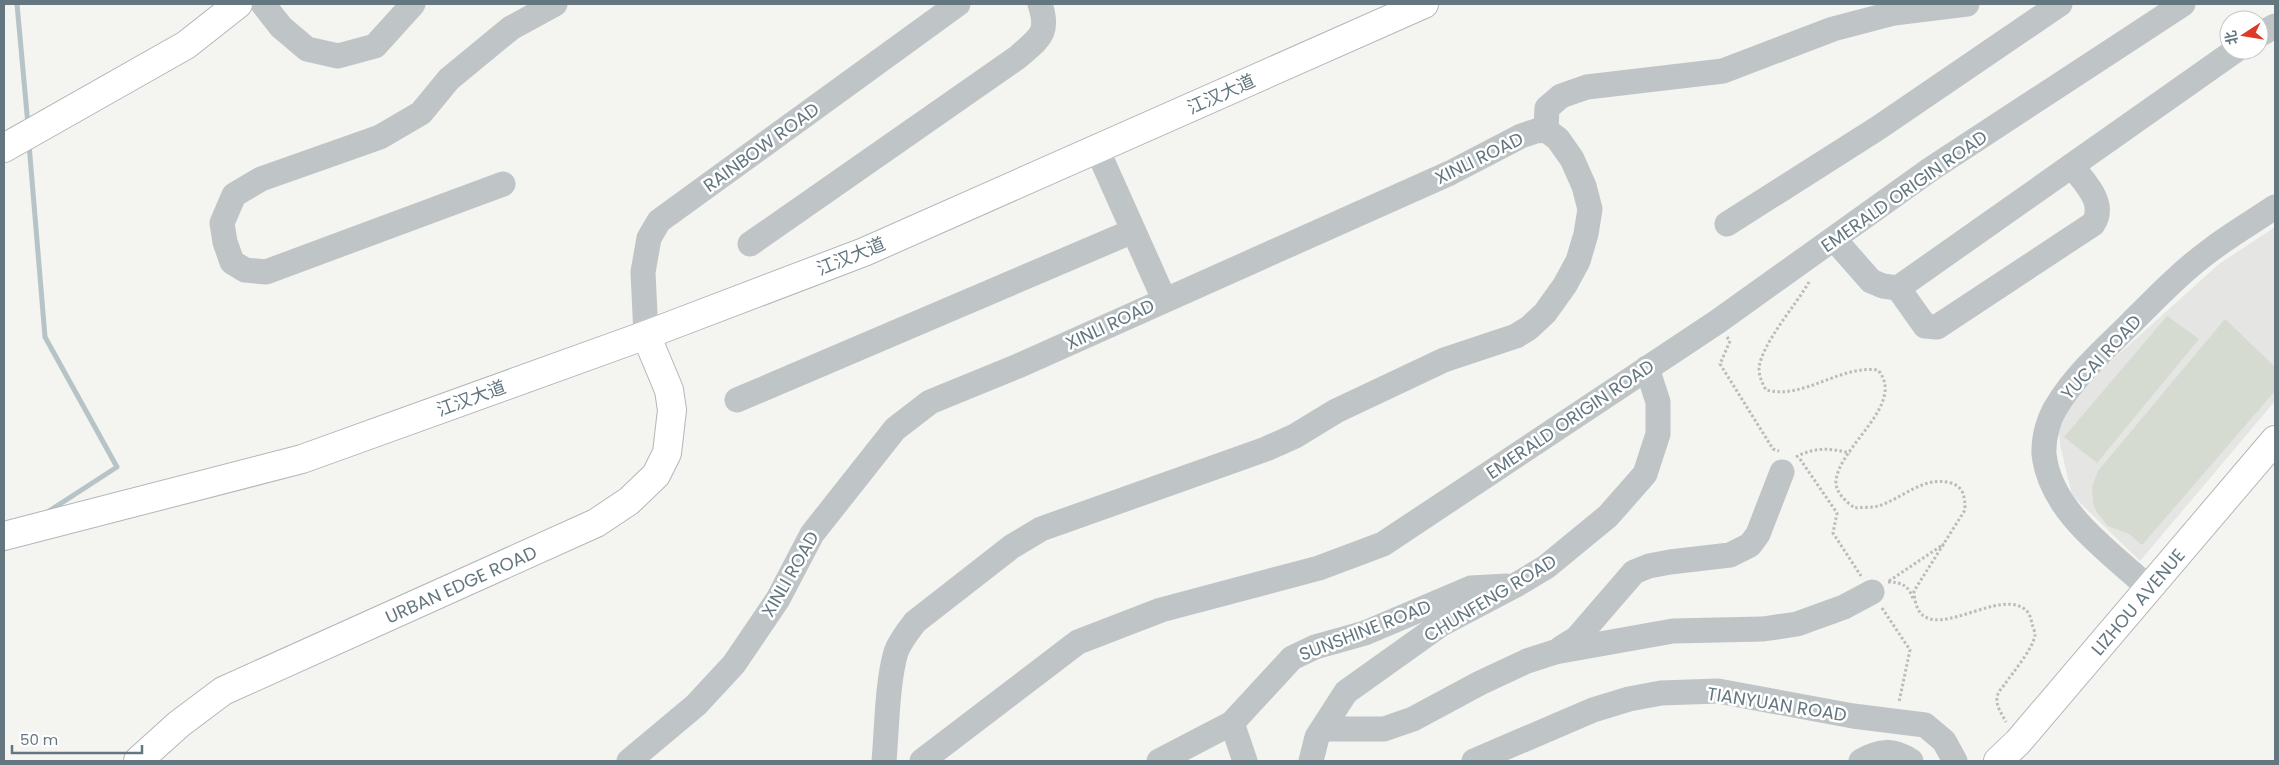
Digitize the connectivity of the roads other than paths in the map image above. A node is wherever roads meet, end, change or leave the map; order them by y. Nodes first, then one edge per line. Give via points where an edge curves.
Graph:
1 (238, 4) edge
2 (263, 4) edge
3 (412, 4) edge
4 (555, 4) edge
5 (958, 4) edge
6 (1040, 4) edge
7 (1424, 4) edge
8 (1967, 4) edge
9 (2060, 4) edge
10 (2183, 4) edge
11 (2222, 60) edge
12 (1546, 130) junction
13 (4, 148) edge
14 (1097, 149) junction
15 (2072, 166) junction
16 (503, 184) dead end
17 (2275, 207) edge
18 (1728, 224) dead end
19 (1133, 231) junction
20 (1834, 239) junction
21 (750, 244) dead end
22 (1898, 288) junction
23 (1164, 299) junction
24 (646, 335) junction
25 (1647, 368) junction
26 (737, 400) dead end
27 (2275, 440) edge
28 (1788, 458) road end
29 (4, 536) edge
30 (1516, 585) junction
31 (1880, 587) road end
32 (2149, 588) junction
33 (1554, 652) junction
34 (1232, 723) junction
35 (1323, 729) junction
36 (138, 761) edge
37 (629, 761) edge
38 (884, 761) edge
39 (922, 761) edge
40 (1159, 761) edge
41 (1245, 761) edge
42 (1311, 761) edge
43 (1474, 761) edge
44 (1861, 761) edge
45 (1911, 761) edge
46 (1955, 761) edge
47 (1998, 761) edge

1 - 13 main road via 186,45
2 - 3 street via 280,27 307,49 338,56 375,46
4 - 16 street via 511,28 449,78 421,113 380,137 261,179 234,196 222,223 225,242 232,262 245,270 266,272
5 - 24 street, RAINBOW ROAD via 659,221 649,238 643,272
6 - 21 street via 1045,22 1043,34 1018,57
7 - 14 main road, 江汉大道
8 - 12 street via 1894,12 1850,24 1723,71 1587,87 1561,96 1546,108
9 - 18 street via 1878,128
10 - 20 street, EMERALD ORIGIN ROAD via 1932,169
11 - 15 street
12 - 23 street, XINLI ROAD via 1521,136 1450,173
12 - 38 street, XINLI ROAD via 1558,139 1572,159 1590,209 1578,261 1566,285 1545,313 1516,336 1444,360 1336,411 1266,449 1092,509 1025,537 915,622 904,637 893,668
14 - 19 street
14 - 24 main road, 江汉大道 via 864,252
15 - 22 street
15 - 22 street via 2097,203 2097,217 2093,224 1937,327 1925,326
17 - 32 street, YUCAI ROAD via 2211,250 2170,285 2085,369 2056,405 2049,423 2044,454 2058,494 2085,529
19 - 23 street
19 - 26 street
20 - 22 street via 1871,281
20 - 25 street, EMERALD ORIGIN ROAD
23 - 37 street, XINLI ROAD via 1018,366 930,402 895,428 812,534 778,599 734,664 696,705
24 - 29 main road, 江汉大道 via 302,459
24 - 36 main road, URBAN EDGE ROAD via 669,390 672,410 667,453 656,476 629,501 596,523 223,691
25 - 30 street, CHUNFENG ROAD via 1658,402 1658,434 1644,474 1608,516 1546,567
25 - 39 street, EMERALD ORIGIN ROAD via 1383,544 1319,568 1161,610 1078,642
27 - 32 main road, LIZHOU AVENUE
28 - 33 street via 1758,534 1750,545 1730,555 1670,562 1634,572 1577,638
30 - 34 street, SUNSHINE ROAD via 1471,588 1366,633 1315,647 1292,658
30 - 35 street, CHUNFENG ROAD via 1440,625 1346,692
31 - 33 street via 1844,607 1797,624 1763,629 1673,631
32 - 47 main road, LIZHOU AVENUE via 2018,742
33 - 35 street via 1505,670 1413,719 1384,729
34 - 40 street, SUNSHINE ROAD
34 - 41 street
35 - 42 street, CHUNFENG ROAD via 1317,737
43 - 46 street, TIANYUAN ROAD via 1593,710 1629,699 1661,693 1718,691 1853,716 1925,725 1944,741
44 - 45 street via 1885,751 1899,753

